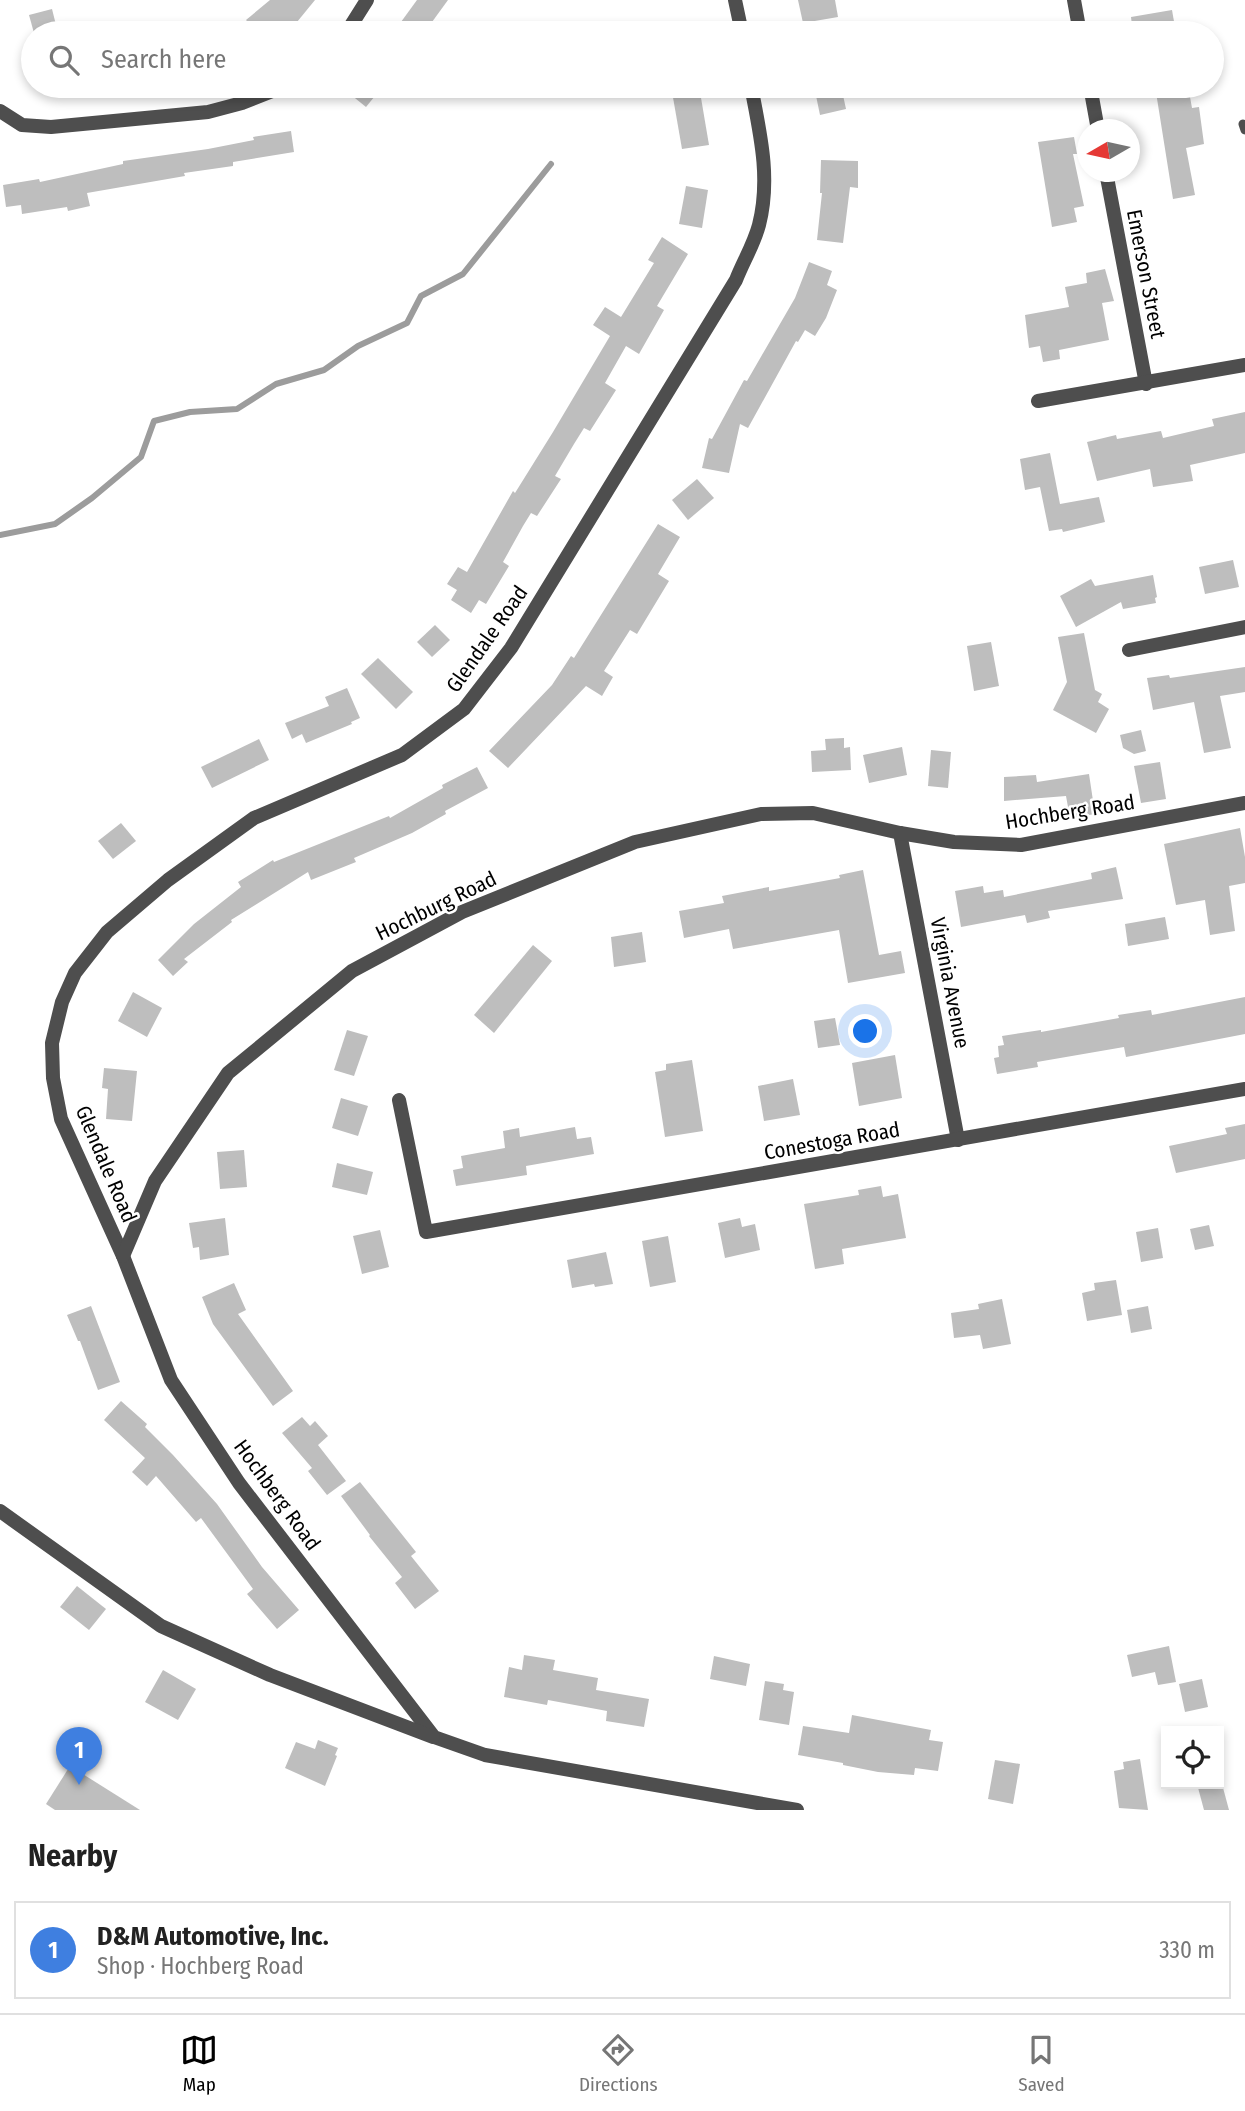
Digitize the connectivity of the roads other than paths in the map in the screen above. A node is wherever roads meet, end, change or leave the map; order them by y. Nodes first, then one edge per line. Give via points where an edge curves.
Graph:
1 (367, 0) edge
2 (736, 0) edge
3 (1074, 0) edge
4 (354, 21) edge
5 (739, 21) edge
6 (1078, 21) edge
7 (255, 98) edge
8 (753, 98) edge
9 (1092, 98) edge
10 (0, 111) edge
11 (1096, 119) edge
12 (1108, 182) edge
13 (1245, 365) edge
14 (1146, 384) junction
15 (1038, 401) dead end
16 (1245, 626) edge
17 (1129, 650) dead end
18 (1245, 803) edge
19 (900, 833) junction
20 (1245, 1089) edge
21 (399, 1100) dead end
22 (958, 1140) junction
23 (123, 1256) junction
24 (0, 1511) edge
25 (434, 1737) junction
26 (797, 1810) edge

1 - 4 street
2 - 5 street
3 - 6 street
7 - 10 street via 208,112 51,127 22,125
8 - 23 street, Glendale Road via 766,185 758,227 736,280 511,649 464,709 402,755 254,818 168,880 107,932 75,972 52,1043 53,1078 61,1119
9 - 11 street
12 - 14 street, Emerson Street
13 - 14 street
14 - 15 street
16 - 17 street
18 - 19 street, Hochberg Road via 1021,845 954,842
19 - 22 street, Virginia Avenue
19 - 23 street, Hochburg Road via 813,813 761,814 635,842 462,912 352,971 228,1073 155,1181
20 - 22 street, Conestoga Road
21 - 22 street, Conestoga Road via 426,1232
23 - 25 street, Hochberg Road via 171,1380 239,1483
24 - 25 street via 161,1626 270,1675
25 - 26 street via 485,1755

